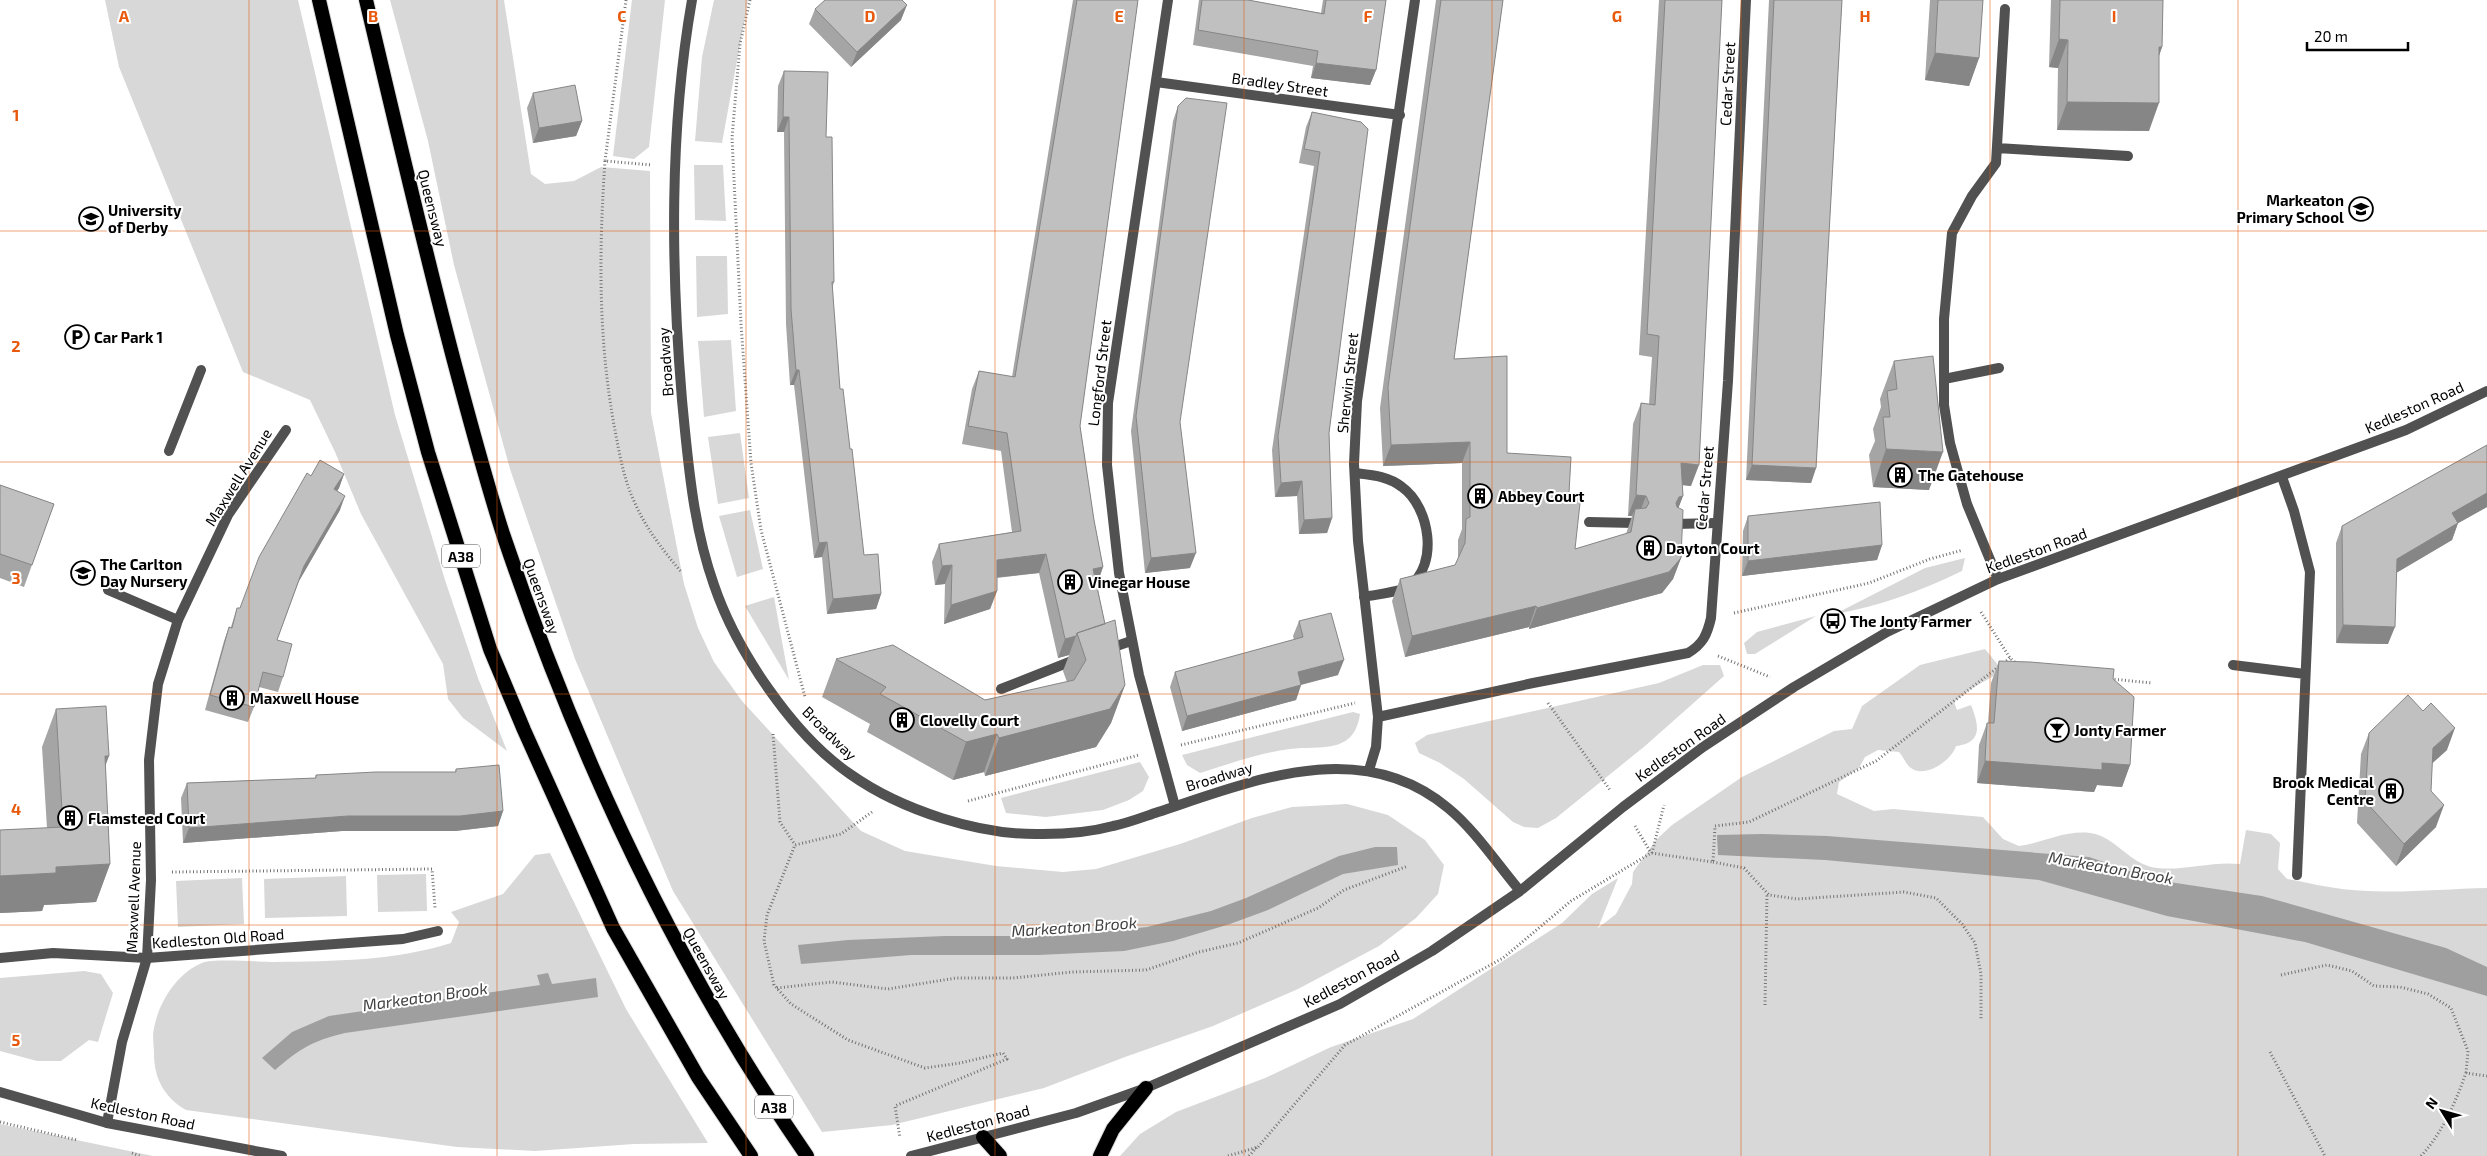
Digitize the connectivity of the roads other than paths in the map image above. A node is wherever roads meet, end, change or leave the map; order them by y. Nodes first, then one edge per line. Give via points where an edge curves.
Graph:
1 (319, 0) edge
2 (366, 0) edge
3 (692, 0) edge
4 (1168, 0) edge
5 (1415, 0) edge
6 (1746, 0) edge
7 (2005, 9) dead end
8 (1156, 82) junction
9 (1400, 115) junction
10 (1997, 148) junction
11 (2128, 156) dead end
12 (1999, 368) dead end
13 (201, 370) dead end
14 (1944, 379) junction
15 (2487, 391) edge
16 (286, 430) dead end
17 (170, 451) dead end
18 (1355, 473) junction
19 (2282, 477) junction
20 (1589, 522) dead end
21 (1635, 523) edge
22 (1716, 523) junction
23 (1675, 524) edge
24 (1998, 579) junction
25 (108, 590) dead end
26 (1364, 597) junction
27 (178, 620) junction
28 (1130, 641) junction
29 (2233, 665) dead end
30 (2305, 674) junction
31 (1001, 689) dead end
32 (1378, 717) junction
33 (1369, 770) junction
34 (1175, 806) junction
35 (2297, 876) dead end
36 (1520, 891) junction
37 (438, 931) road end
38 (0, 958) edge
39 (146, 958) junction
40 (1146, 1088) junction
41 (0, 1092) edge
42 (107, 1123) junction
43 (983, 1137) junction
44 (282, 1156) edge
45 (750, 1156) edge
46 (807, 1156) edge
47 (911, 1156) edge
48 (1000, 1156) edge
49 (1100, 1156) edge

1 - 45 highway, A38 via 411,389 490,649 613,928 698,1077
2 - 46 highway, Queensway / A38 via 472,429 502,532 537,630 577,734 635,865 742,1058
3 - 34 street, Broadway via 681,86 676,168 678,349 691,491 712,582 737,638 771,690 808,735 847,772 870,787 944,819 985,830 1042,834 1112,827
4 - 8 street, Longford Street
5 - 9 street, Sherwin Street
6 - 22 street, Cedar Street via 1728,381
7 - 10 street
8 - 9 street, Bradley Street
8 - 28 street, Longford Street via 1108,403 1106,466
9 - 18 street, Sherwin Street via 1357,401
10 - 11 street
10 - 14 street via 1996,163 1972,196 1952,233 1944,319
12 - 14 street
13 - 17 street
14 - 24 street via 1950,443 1967,504
15 - 19 street, Kedleston Road via 2406,430
16 - 27 street, Maxwell Avenue via 228,515
18 - 26 street, Sherwin Street
18 - 26 street via 1380,476 1404,488 1416,501 1427,537 1426,561 1420,576 1407,587
19 - 24 street, Kedleston Road
19 - 30 street via 2310,572
20 - 21 street
22 - 23 street
22 - 32 street, Cedar Street via 1707,637 1688,653
24 - 36 street, Kedleston Road via 1887,632 1794,688 1623,806
25 - 27 street
26 - 32 street, Sherwin Street
27 - 39 street, Maxwell Avenue via 158,684 149,760 151,872
28 - 31 street
28 - 34 street, Longford Street
29 - 30 street
30 - 35 street
32 - 33 street, Sherwin Street via 1376,747
33 - 34 street, Broadway via 1317,768 1260,779
33 - 36 street, Broadway via 1412,784 1449,808
36 - 40 street, Kedleston Road via 1432,951 1340,1004
37 - 39 street, Kedleston Old Road via 402,939
38 - 39 street, Kedleston Old Road via 53,953
39 - 42 street, Maxwell Avenue via 122,1042
40 - 43 street, Kedleston Road via 1076,1113
40 - 49 highway via 1114,1130
41 - 42 street, Kedleston Road
42 - 44 street, Kedleston Road
43 - 47 street, Kedleston Road
43 - 48 highway

